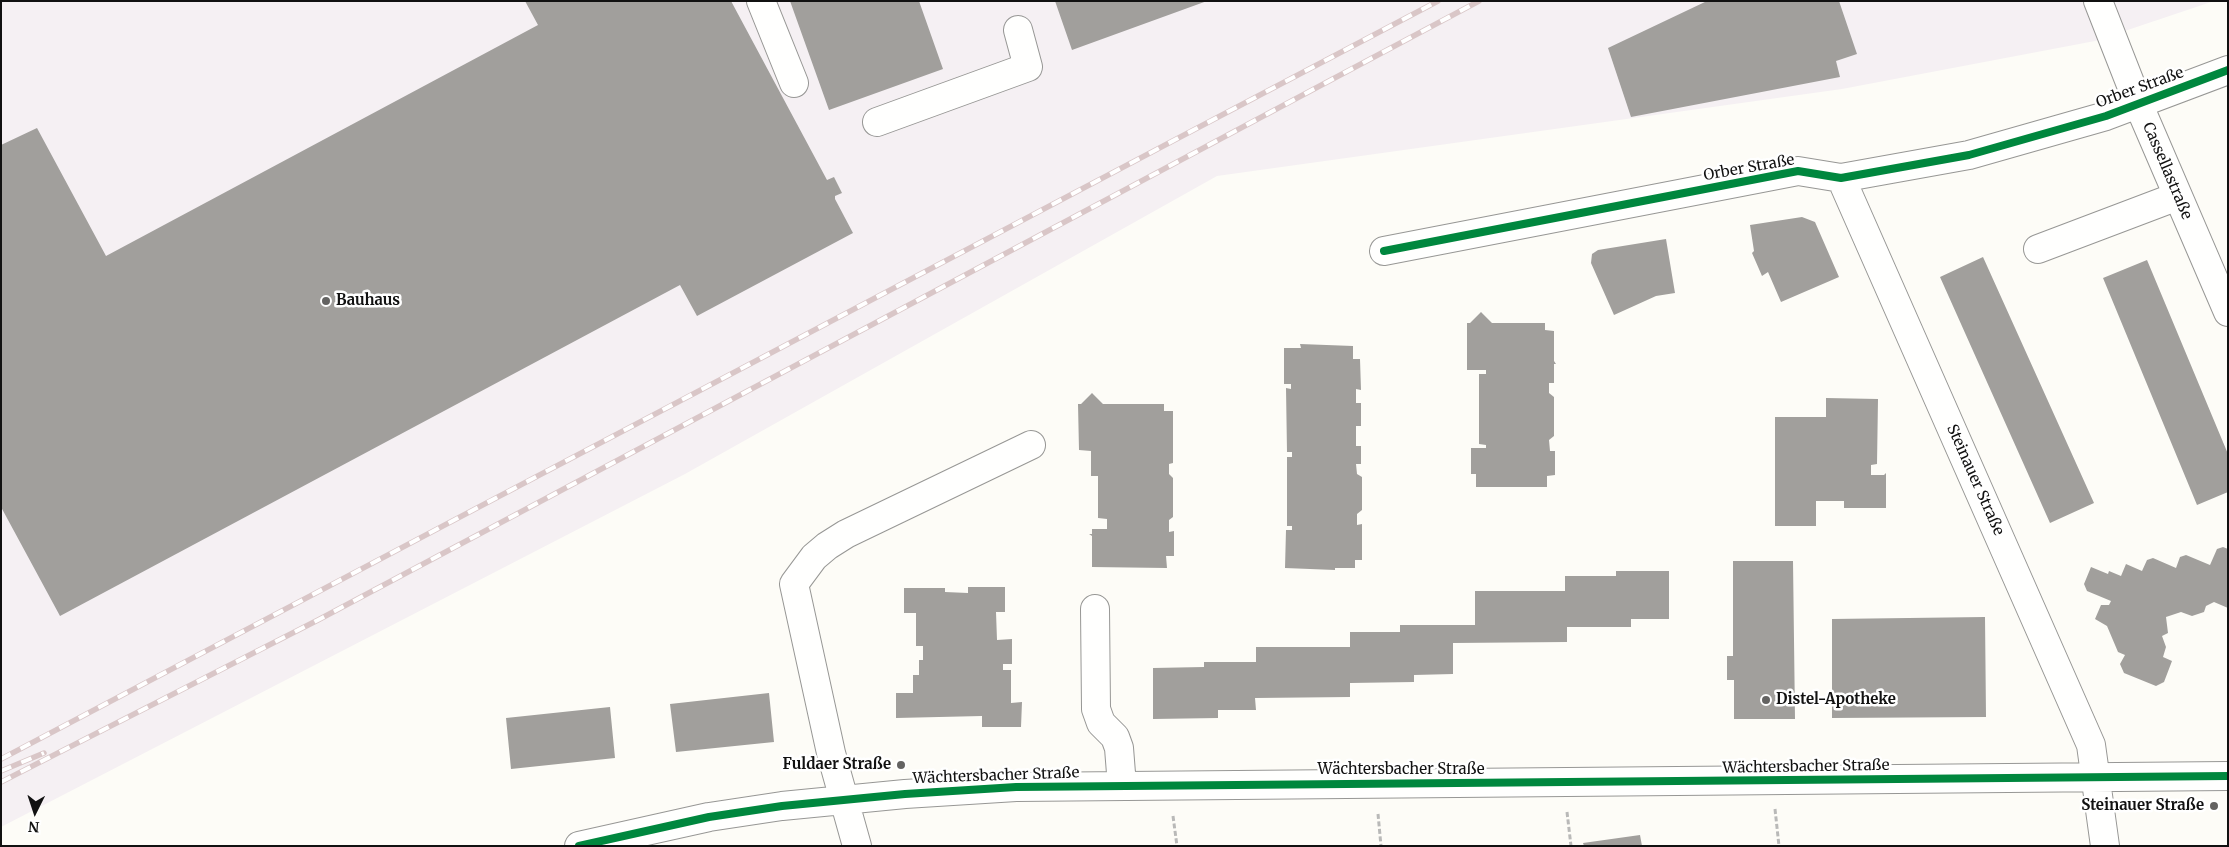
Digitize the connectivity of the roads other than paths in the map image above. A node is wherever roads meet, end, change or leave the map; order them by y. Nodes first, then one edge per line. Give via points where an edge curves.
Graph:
1 (761, 1) edge
2 (2098, 1) edge
3 (1018, 30) dead end
4 (2228, 70) edge
5 (794, 83) dead end
6 (2138, 103) junction
7 (877, 122) dead end
8 (1841, 178) junction
9 (2178, 196) junction
10 (2038, 249) dead end
11 (1384, 251) dead end
12 (2228, 312) edge
13 (1032, 445) dead end
14 (1095, 609) dead end
15 (2228, 776) edge
16 (2096, 777) junction
17 (1122, 786) junction
18 (842, 800) junction
19 (579, 846) edge
20 (857, 846) edge
21 (2105, 846) edge

1 - 5 street
2 - 6 street, Cassellastraße
3 - 7 street via 1028,67
4 - 6 street, Orber Straße
6 - 8 street, Orber Straße via 2106,116 1969,155
6 - 9 street, Cassellastraße
8 - 11 street, Orber Straße via 1798,171
8 - 16 street, Steinauer Straße via 2091,745
9 - 10 street
9 - 12 street, Cassellastraße
13 - 18 street via 840,538 814,557 794,584
14 - 17 street via 1096,709 1101,723 1115,737 1119,748
15 - 16 street, Wächtersbacher Straße
16 - 17 street, Wächtersbacher Straße
16 - 21 street, Steinauer Straße
17 - 18 street, Wächtersbacher Straße via 1016,787
18 - 19 street, Wächtersbacher Straße via 709,817
18 - 20 street

